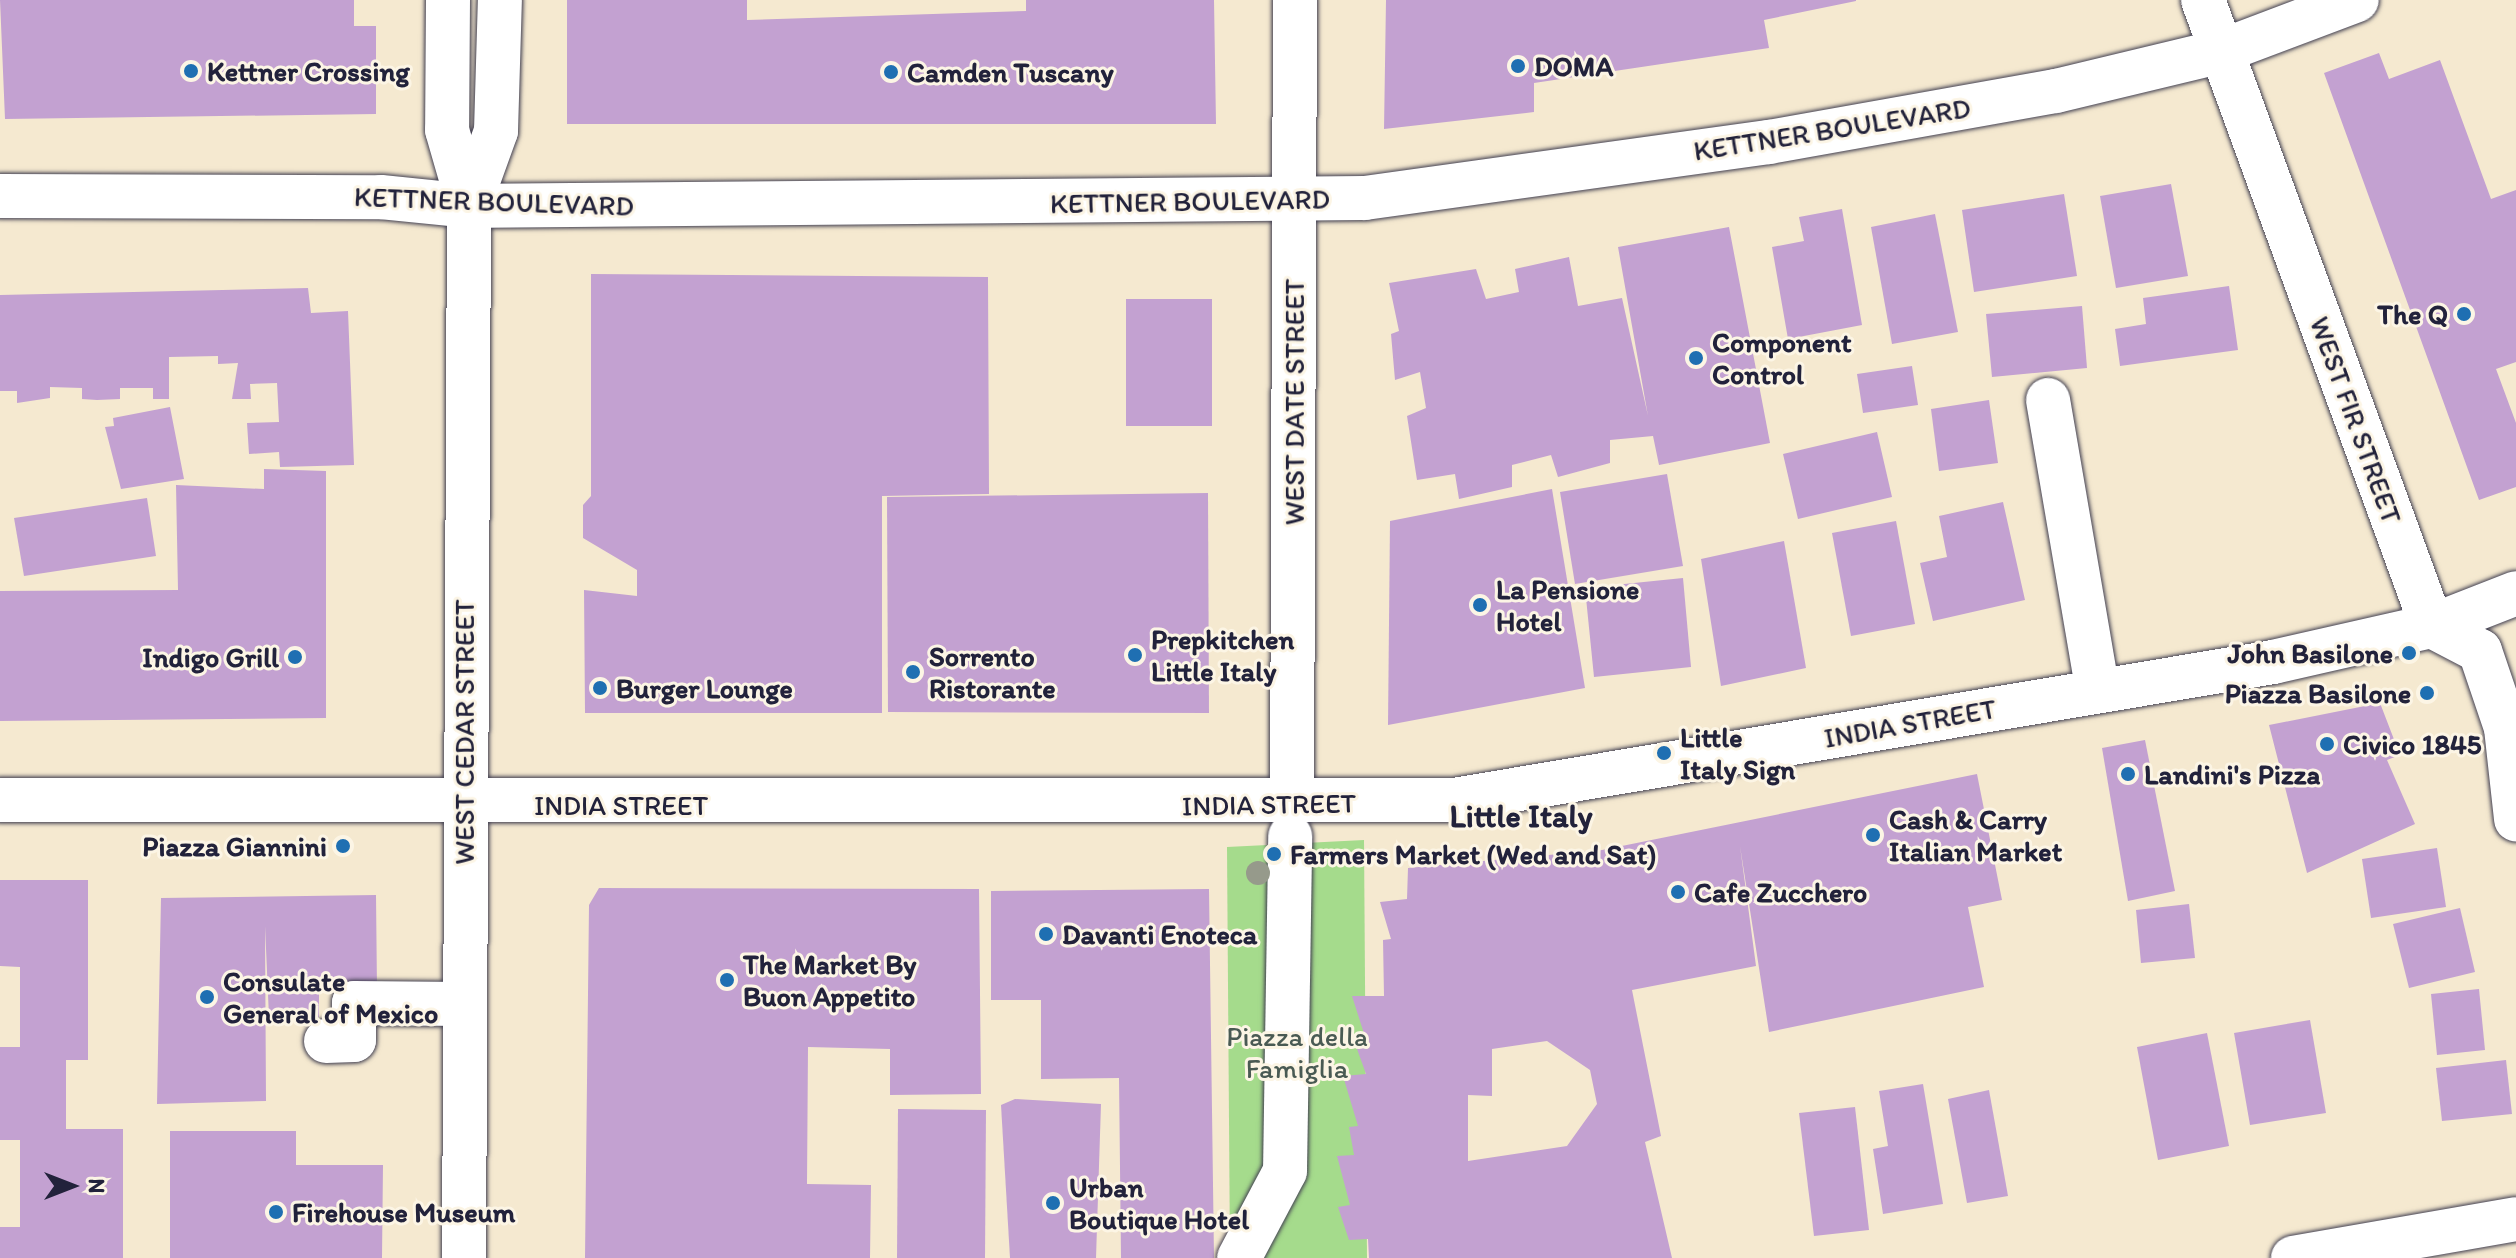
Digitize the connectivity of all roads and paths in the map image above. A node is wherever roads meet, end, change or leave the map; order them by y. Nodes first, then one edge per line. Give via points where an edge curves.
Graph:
1 (448, 0) edge
2 (500, 0) edge
3 (1295, 0) edge
4 (2203, 0) edge
5 (2357, 0) edge
6 (2222, 51) junction
7 (0, 196) edge
8 (1294, 202) junction
9 (469, 206) junction
10 (2048, 400) dead end
11 (2516, 593) edge
12 (2432, 626) junction
13 (2098, 691) junction
14 (0, 800) edge
15 (463, 805) junction
16 (2516, 819) edge
17 (1291, 821) junction
18 (463, 1004) junction
19 (326, 1041) dead end
20 (2516, 1219) edge
21 (464, 1258) edge
22 (1239, 1258) edge
23 (2293, 1258) edge

1 - 9 main road, WEST CEDAR STREET via 447,130
2 - 9 main road, WEST CEDAR STREET via 496,131
3 - 8 main road, WEST DATE STREET
4 - 6 main road, WEST FIR STREET
5 - 6 main road, KETTNER BOULEVARD
6 - 8 main road, KETTNER BOULEVARD via 2056,91 1769,142 1401,194
6 - 12 main road, WEST FIR STREET
7 - 9 main road, KETTNER BOULEVARD via 381,197
8 - 9 main road, KETTNER BOULEVARD
8 - 17 main road, WEST DATE STREET
9 - 15 main road, WEST CEDAR STREET
10 - 13 main road
11 - 12 main road, INDIA STREET
12 - 13 main road, INDIA STREET
12 - 16 main road via 2480,651 2506,728
13 - 17 main road, INDIA STREET via 1454,800
14 - 15 main road, INDIA STREET
15 - 17 main road, INDIA STREET
15 - 18 main road, WEST CEDAR STREET
17 - 22 main road, WEST DATE STREET via 1285,1171
18 - 19 main road via 354,1003 354,1040
18 - 21 main road, WEST CEDAR STREET
20 - 23 main road

